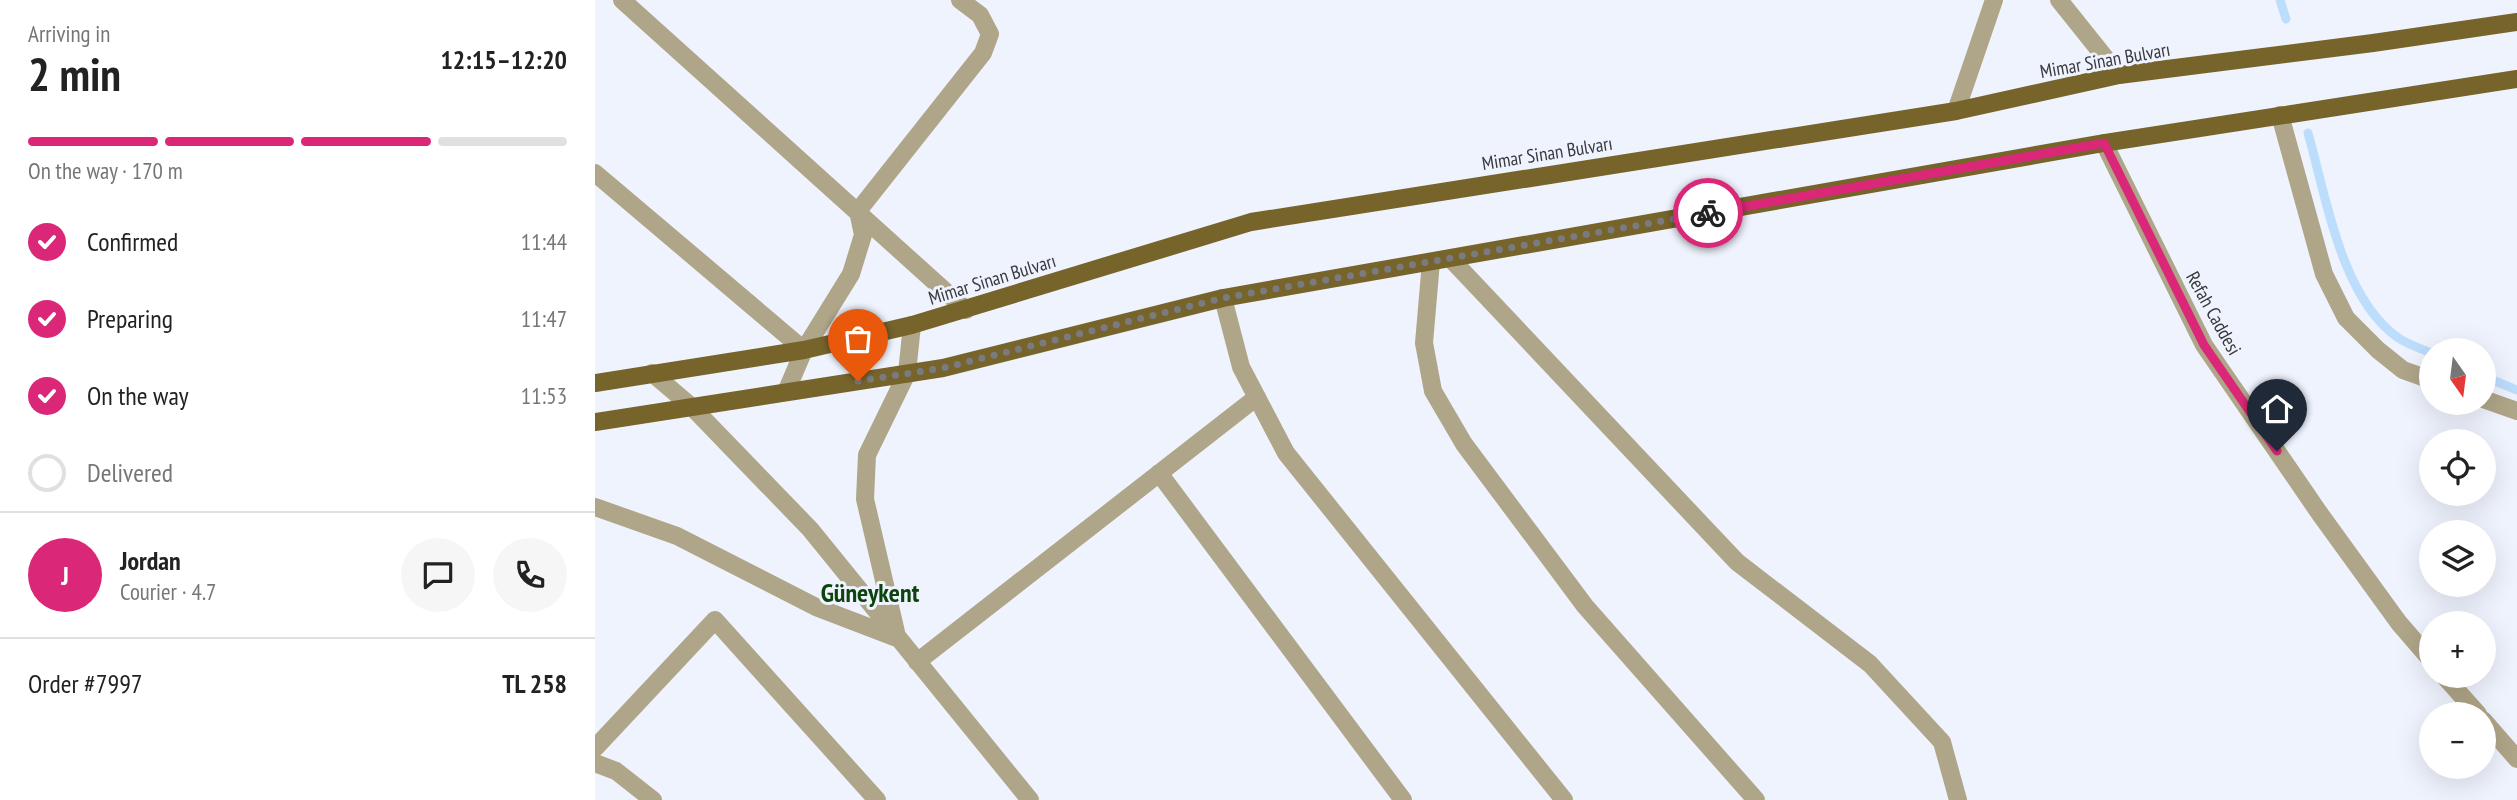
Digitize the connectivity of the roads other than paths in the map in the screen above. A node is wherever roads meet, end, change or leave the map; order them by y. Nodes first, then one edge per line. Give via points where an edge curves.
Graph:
1 (960, 0) edge
2 (1994, 0) edge
3 (2059, 0) edge
4 (626, 1) edge
5 (2517, 22) edge
6 (2119, 75) junction
7 (2517, 79) edge
8 (1956, 111) junction
9 (2280, 115) junction
10 (2104, 143) junction
11 (595, 173) edge
12 (858, 211) junction
13 (1451, 259) junction
14 (1431, 262) junction
15 (1223, 298) junction
16 (966, 310) junction
17 (912, 324) junction
18 (804, 350) junction
19 (652, 373) junction
20 (907, 373) junction
21 (2419, 376) edge
22 (595, 383) edge
23 (786, 392) junction
24 (1257, 397) junction
25 (2496, 404) edge
26 (692, 407) junction
27 (2517, 411) edge
28 (595, 422) edge
29 (1160, 473) junction
30 (595, 507) edge
31 (897, 638) junction
32 (2419, 646) edge
33 (916, 662) junction
34 (2455, 688) edge
35 (2467, 702) edge
36 (2496, 735) edge
37 (595, 748) edge
38 (2517, 759) edge
39 (595, 763) edge
40 (653, 800) edge
41 (877, 800) edge
42 (1030, 800) edge
43 (1403, 800) edge
44 (1564, 800) edge
45 (1756, 800) edge
46 (1958, 800) edge

1 - 12 street via 980,15 990,34 983,53
2 - 8 street
3 - 6 street
4 - 12 street
5 - 6 main road, Mimar Sinan Bulvarı
6 - 8 main road, Mimar Sinan Bulvarı
7 - 9 main road
8 - 16 main road, Mimar Sinan Bulvarı via 1251,222
9 - 10 main road
9 - 21 street via 2324,274 2346,318 2403,370
10 - 13 main road
10 - 32 street, Refah Caddesi via 2204,345 2320,514
11 - 18 street
12 - 16 street
12 - 18 street via 863,235 851,274
13 - 14 main road
13 - 46 street via 1737,562 1870,664 1942,742
14 - 15 main road
14 - 45 street via 1424,343 1433,391 1464,444 1585,606
15 - 20 main road
15 - 24 street via 1241,367
16 - 17 main road, Mimar Sinan Bulvarı
17 - 18 main road, Mimar Sinan Bulvarı
17 - 20 street
18 - 19 main road, Mimar Sinan Bulvarı
18 - 23 street
19 - 22 main road, Mimar Sinan Bulvarı
19 - 26 street
20 - 23 main road
20 - 31 street via 867,455 865,499
23 - 26 main road
24 - 29 street
24 - 44 street via 1286,453
25 - 27 street
26 - 28 main road
26 - 31 street via 810,529
29 - 33 street
29 - 43 street
30 - 31 street via 677,536 816,607
31 - 33 street
33 - 42 street
34 - 35 street
36 - 38 street
37 - 41 street via 715,620
39 - 40 street via 616,771

